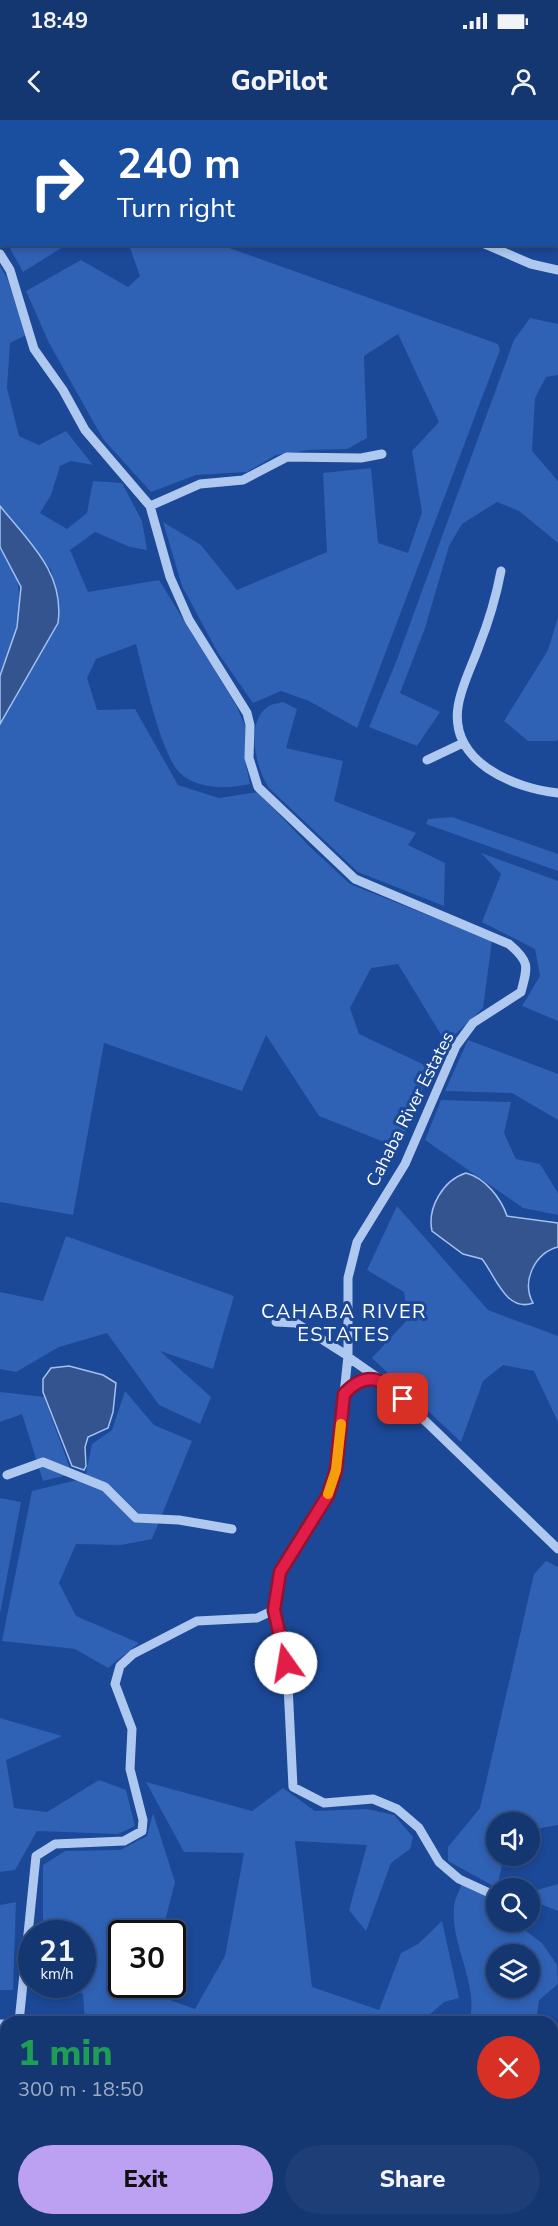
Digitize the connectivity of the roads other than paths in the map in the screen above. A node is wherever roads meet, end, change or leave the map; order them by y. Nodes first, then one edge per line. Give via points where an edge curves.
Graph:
1 (498, 247) edge
2 (0, 254) edge
3 (558, 270) edge
4 (382, 454) dead end
5 (150, 506) junction
6 (501, 571) dead end
7 (463, 742) junction
8 (427, 760) dead end
9 (558, 793) edge
10 (276, 1322) dead end
11 (348, 1356) junction
12 (379, 1380) junction
13 (344, 1394) junction
14 (7, 1475) dead end
15 (232, 1529) dead end
16 (558, 1549) edge
17 (274, 1610) junction
18 (486, 1891) edge
19 (19, 2016) edge

1 - 3 street via 531,264
2 - 5 street, Cahaba River Estates via 10,270 34,349 85,430
4 - 5 street via 361,458 287,457 243,480 200,484
5 - 11 street, Cahaba River Estates via 170,577 189,620 247,712 249,759 258,787 355,879 509,944 524,956 528,969 521,992 474,1023 456,1046 405,1164 357,1242 348,1278
6 - 7 street via 493,609 461,693 458,724
7 - 8 street
7 - 9 street via 491,772
10 - 11 street via 296,1323
11 - 12 street
11 - 13 street, Cahaba River Estates
12 - 13 street via 360,1381
12 - 16 street
13 - 17 street, Cahaba River Estates via 336,1470 328,1495 280,1572
14 - 15 street via 43,1462 105,1487 136,1518
17 - 18 street, Cahaba River Estates via 287,1665 293,1787 324,1803 373,1799 397,1809 419,1828 440,1862 459,1879
17 - 19 street via 257,1618 197,1621 133,1654 120,1666 115,1684 132,1729 130,1769 144,1820 142,1831 124,1842 55,1844 36,1857

